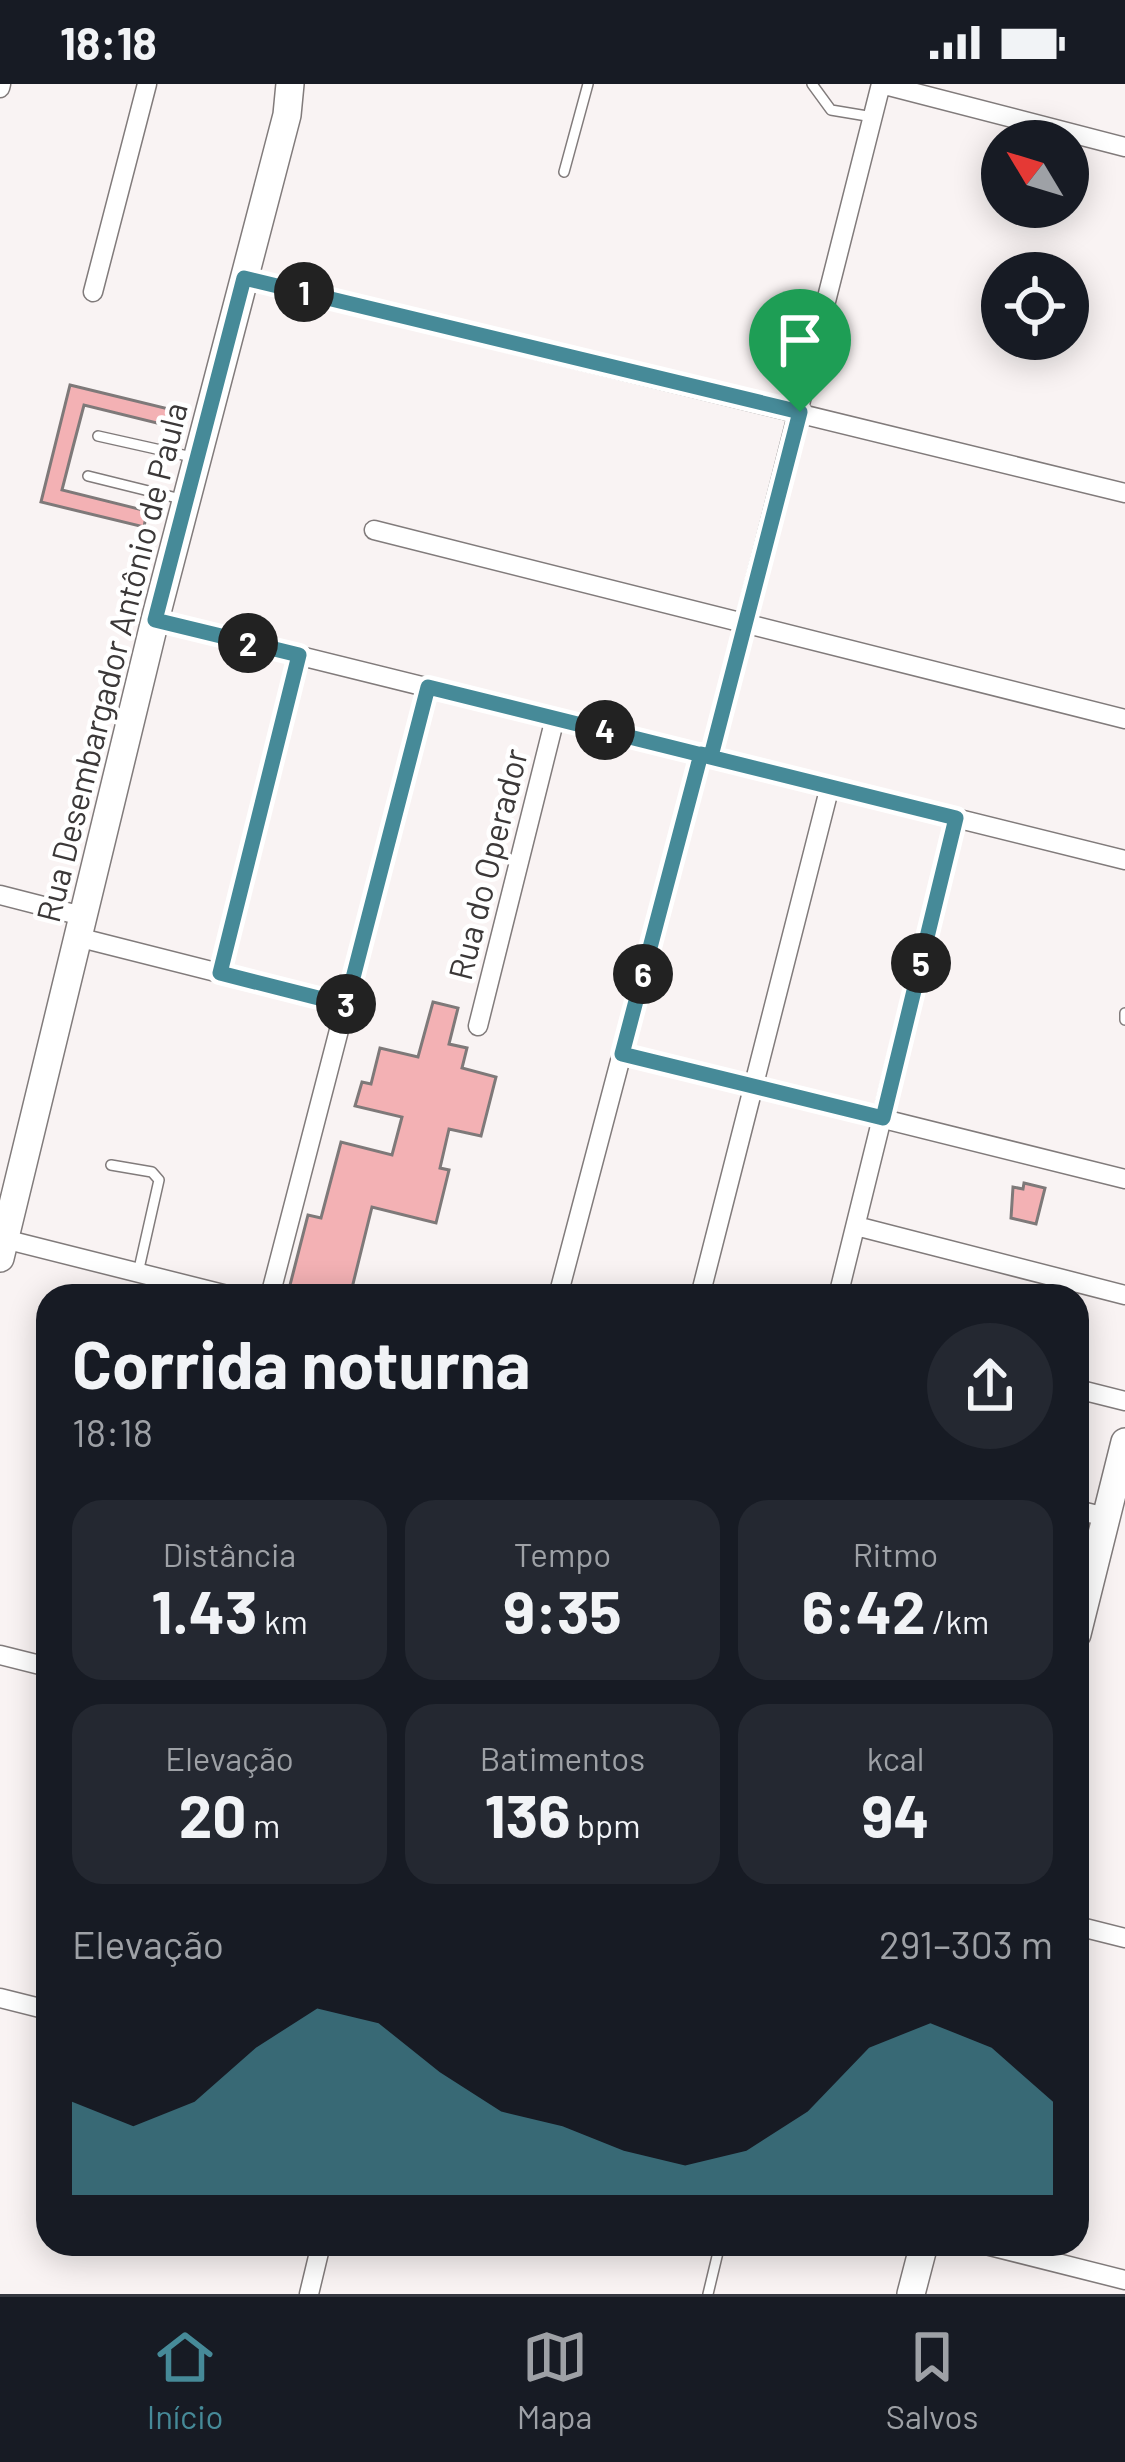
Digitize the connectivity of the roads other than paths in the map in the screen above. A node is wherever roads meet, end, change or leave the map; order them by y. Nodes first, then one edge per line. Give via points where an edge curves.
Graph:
1 (147, 84) edge
2 (290, 84) edge
3 (588, 84) edge
4 (812, 84) edge
5 (881, 84) edge
6 (873, 117) junction
7 (1125, 147) edge
8 (565, 172) dead end
9 (244, 278) junction
10 (93, 292) dead end
11 (800, 412) junction
12 (98, 436) dead end
13 (197, 458) junction
14 (88, 476) dead end
15 (1125, 493) edge
16 (186, 501) junction
17 (374, 530) dead end
18 (155, 620) junction
19 (745, 625) junction
20 (299, 655) junction
21 (428, 687) junction
22 (554, 718) junction
23 (1125, 719) edge
24 (706, 755) junction
25 (830, 786) junction
26 (956, 818) junction
27 (1125, 860) edge
28 (0, 895) edge
29 (83, 927) junction
30 (220, 973) junction
31 (346, 1005) junction
32 (478, 1026) dead end
33 (622, 1054) junction
34 (754, 1086) junction
35 (883, 1118) junction
36 (111, 1165) dead end
37 (1125, 1179) edge
38 (856, 1226) junction
39 (2, 1245) edge
40 (145, 1282) edge
41 (273, 1284) edge
42 (561, 1284) edge
43 (703, 1284) edge
44 (841, 1284) edge
45 (1082, 1284) edge
46 (1089, 1286) edge
47 (1125, 1295) edge
48 (1089, 1392) edge
49 (1125, 1401) edge
50 (1125, 1442) edge
51 (1116, 1520) edge
52 (1089, 1599) edge
53 (0, 1655) edge
54 (36, 1664) edge
55 (1089, 1929) edge
56 (1125, 1938) edge
57 (0, 1998) edge
58 (36, 2007) edge
59 (318, 2256) edge
60 (717, 2256) edge
61 (921, 2256) edge
62 (1058, 2256) edge
63 (1125, 2280) edge
64 (309, 2294) edge
65 (708, 2294) edge
66 (911, 2294) edge

1 - 10 street
2 - 9 main road, Rua Desembargador Antônio de Paula
3 - 8 lane
4 - 6 lane via 831,110
5 - 6 street
5 - 7 street
6 - 11 street
9 - 11 street
9 - 13 main road, Rua Desembargador Antônio de Paula
11 - 15 street
11 - 19 street
12 - 13 lane
13 - 16 main road, Rua Desembargador Antônio de Paula
14 - 16 lane
16 - 18 main road, Rua Desembargador Antônio de Paula
17 - 19 street
18 - 20 street
18 - 29 main road, Rua Desembargador Antônio de Paula
19 - 23 street
19 - 24 street
20 - 21 street
20 - 30 street
21 - 22 street
21 - 31 street
22 - 24 street
22 - 32 street, Rua do Operador
24 - 25 street
24 - 33 street
25 - 26 street
25 - 34 street
26 - 27 street
26 - 35 street
28 - 29 street
29 - 30 street
29 - 39 main road, Rua Desembargador Antônio de Paula
30 - 31 street
31 - 41 street
33 - 34 street
33 - 42 street
34 - 35 street
34 - 43 street
35 - 37 street
35 - 38 street
36 - 40 lane via 159,1180
38 - 44 street
38 - 45 street
39 - 40 street
46 - 47 street
48 - 49 street
50 - 51 main road
51 - 52 main road
53 - 54 street
55 - 56 street
57 - 58 street
59 - 64 street
60 - 65 lane
61 - 66 main road
62 - 63 street

